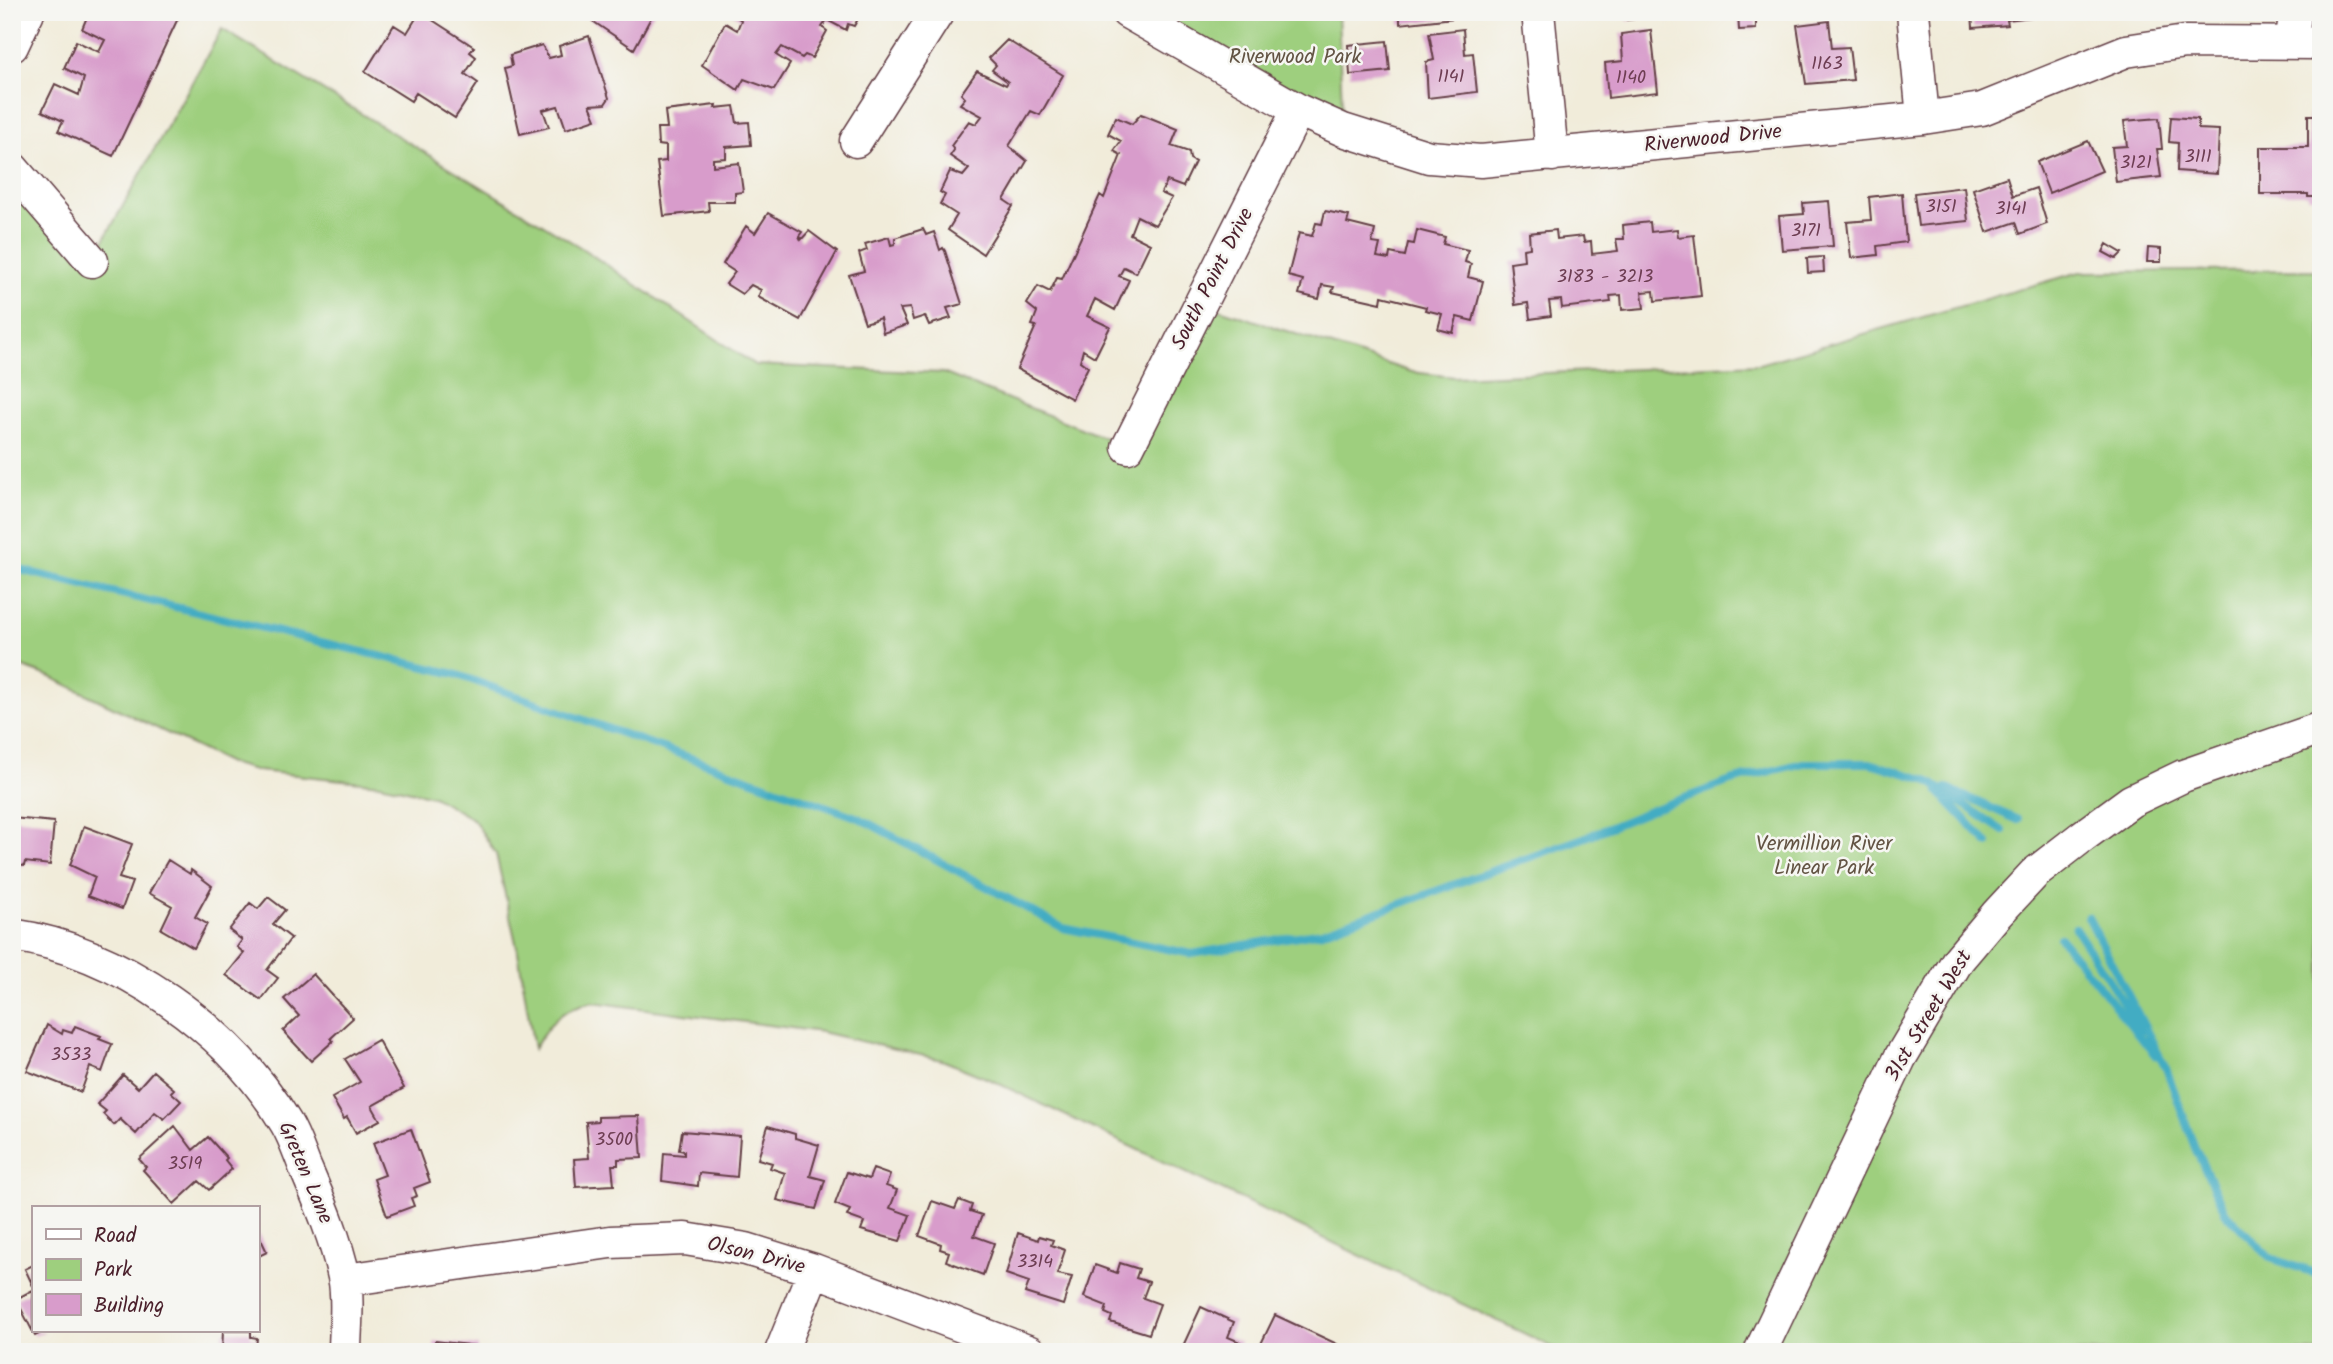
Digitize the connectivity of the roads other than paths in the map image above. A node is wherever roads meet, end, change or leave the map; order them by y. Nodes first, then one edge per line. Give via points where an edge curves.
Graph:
1 (28, 12) edge
2 (938, 12) edge
3 (1127, 12) edge
4 (1538, 12) edge
5 (1913, 12) edge
6 (2303, 32) edge
7 (12, 46) edge
8 (1298, 110) junction
9 (1923, 118) junction
10 (856, 141) dead end
11 (1552, 155) junction
12 (12, 168) edge
13 (92, 261) dead end
14 (1128, 447) dead end
15 (2321, 727) edge
16 (12, 935) edge
17 (814, 1270) junction
18 (345, 1280) junction
19 (345, 1352) edge
20 (781, 1352) edge
21 (1030, 1352) edge
22 (1760, 1352) edge

1 - 7 street
2 - 10 street
3 - 8 street, Riverwood Drive
4 - 11 street
5 - 9 street
6 - 9 street, Riverwood Drive via 2126,51 1982,110
8 - 11 street, Riverwood Drive via 1343,130 1429,157 1481,161
8 - 14 street, South Point Drive
9 - 11 street, Riverwood Drive
12 - 13 street
15 - 22 street, 31st Street West via 2183,776 2131,801 2034,874 1996,915 1958,960 1900,1058
16 - 18 street, Greten Lane via 95,958 150,988 207,1029 247,1069 286,1123 323,1210
17 - 18 street, Olson Drive via 746,1249 685,1239 610,1242
17 - 20 street
17 - 21 street, Olson Drive
18 - 19 street, Greten Lane

